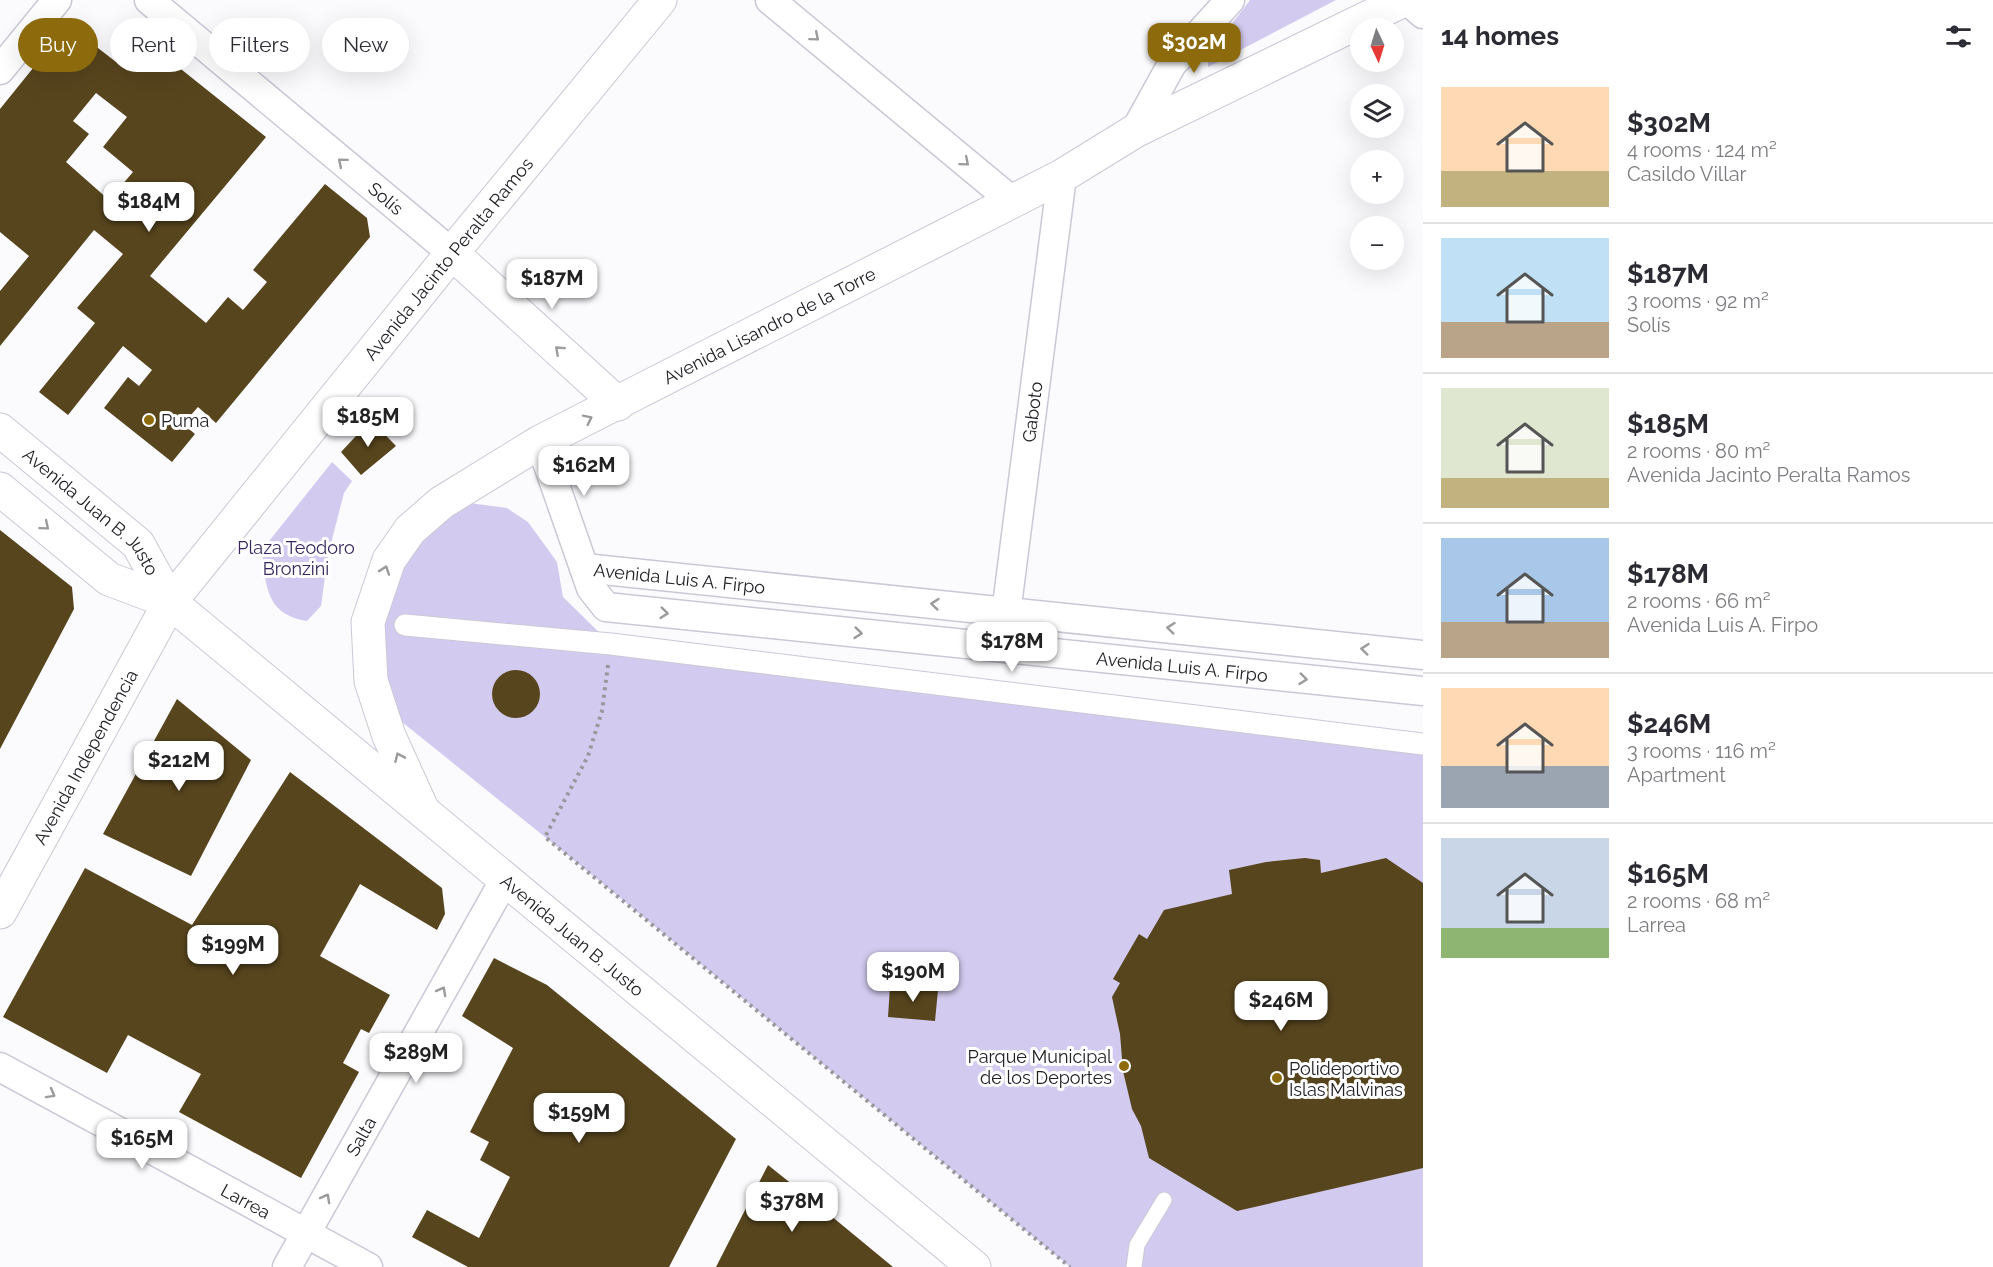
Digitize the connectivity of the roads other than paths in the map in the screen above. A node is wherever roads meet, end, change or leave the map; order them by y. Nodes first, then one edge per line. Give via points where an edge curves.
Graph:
1 (57, 0) edge
2 (149, 0) edge
3 (660, 0) edge
4 (770, 0) edge
5 (1230, 0) edge
6 (1405, 0) edge
7 (1423, 14) edge
8 (0, 70) edge
9 (1135, 131) junction
10 (1062, 176) junction
11 (1012, 201) junction
12 (452, 254) junction
13 (618, 404) junction
14 (0, 430) edge
15 (540, 442) junction
16 (0, 489) edge
17 (584, 568) junction
18 (170, 602) junction
19 (1006, 611) junction
20 (405, 625) dead end
21 (1002, 648) junction
22 (1423, 654) edge
23 (1423, 691) edge
24 (1423, 744) edge
25 (423, 811) junction
26 (505, 879) junction
27 (0, 912) edge
28 (0, 1066) edge
29 (1164, 1200) dead end
30 (306, 1233) junction
31 (287, 1267) edge
32 (368, 1267) edge
33 (974, 1267) edge
34 (1134, 1267) edge

1 - 8 street
12 -> 2 street, Solís
3 - 12 main road, Avenida Jacinto Peralta Ramos
4 -> 11 street
5 - 9 street via 1172,64
6 - 7 street
6 - 9 main road, Avenida Lisandro de la Torre
9 - 10 main road, Avenida Lisandro de la Torre
10 - 11 main road, Avenida Lisandro de la Torre
10 - 19 street, Gaboto
11 - 13 main road, Avenida Lisandro de la Torre
13 -> 12 main road, Solís
12 - 18 main road, Avenida Jacinto Peralta Ramos
15 -> 13 main road, Avenida Lisandro de la Torre
14 - 18 main road, Avenida Juan B. Justo via 138,544
15 - 17 street
25 -> 15 main road, Avenida Lisandro de la Torre via 389,736 371,681 368,622 389,560 410,530 441,503
16 -> 18 main road, Avenida Juan B. Justo via 109,579
19 -> 17 street, Avenida Luis A. Firpo
17 -> 21 street, Avenida Luis A. Firpo via 591,588 606,607
18 - 25 main road, Avenida Juan B. Justo
18 - 27 main road, Avenida Independencia
19 - 21 street, Gaboto
22 -> 19 street, Avenida Luis A. Firpo
20 - 24 street via 611,644
21 -> 23 street, Avenida Luis A. Firpo
25 - 26 main road, Avenida Juan B. Justo
30 -> 26 street, Salta
26 - 33 main road, Avenida Juan B. Justo
28 -> 30 street, Larrea
29 - 34 lane via 1137,1245
30 - 31 street, Salta
30 - 32 street, Larrea

